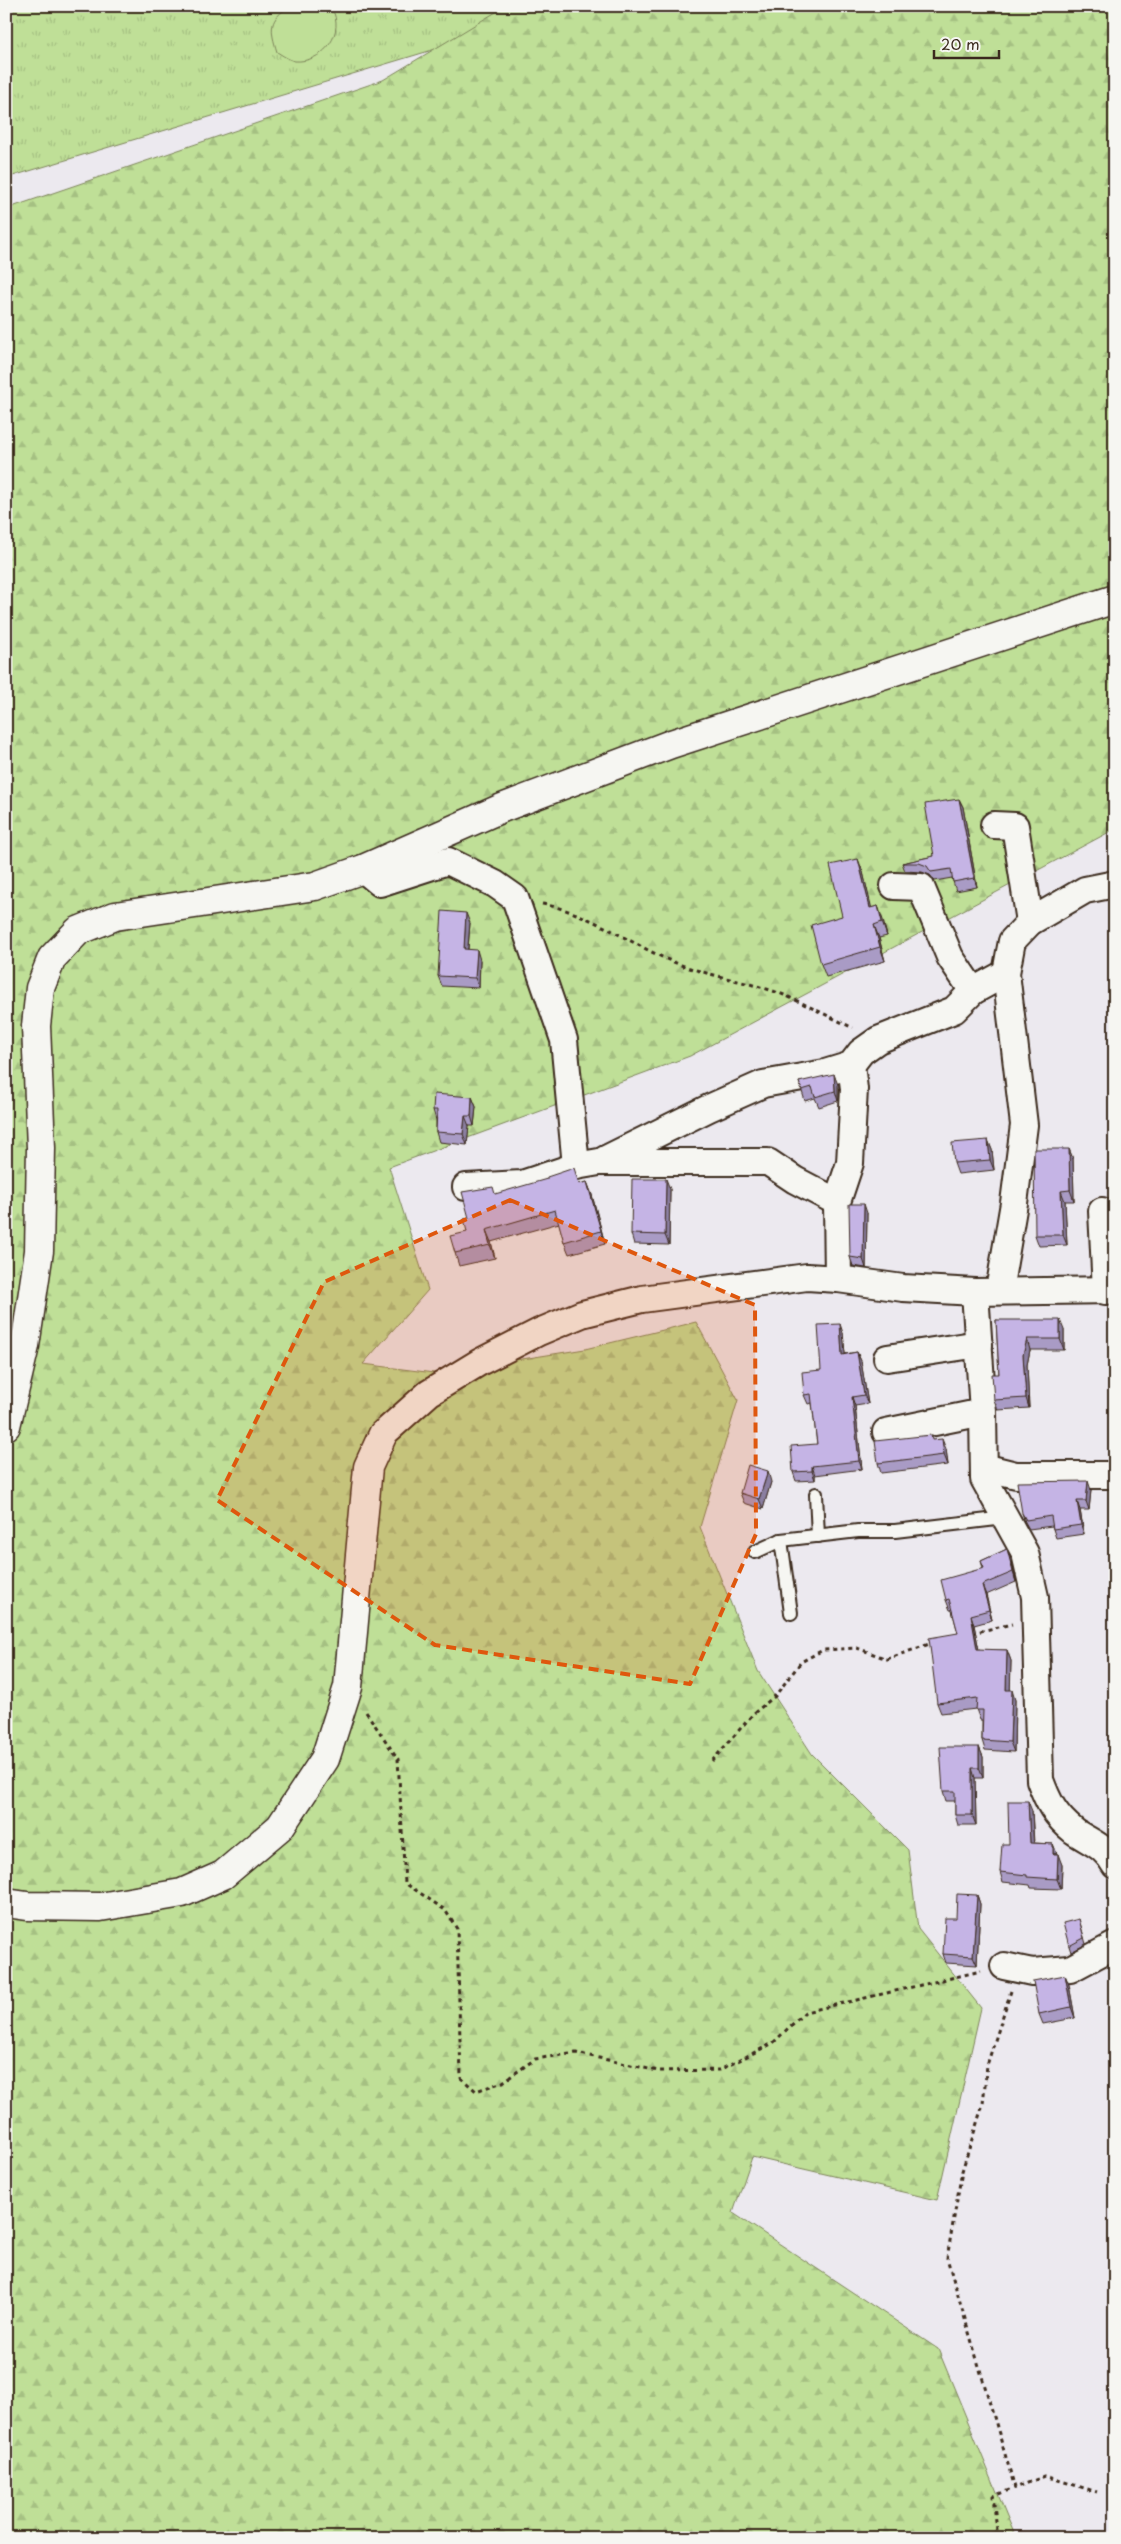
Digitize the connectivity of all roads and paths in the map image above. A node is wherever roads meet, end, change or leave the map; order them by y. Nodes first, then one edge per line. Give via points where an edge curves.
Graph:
1 (1115, 600) edge
2 (994, 825) dead end
3 (363, 869) junction
4 (1115, 884) edge
5 (894, 886) dead end
6 (515, 898) junction
7 (1030, 922) junction
8 (1006, 973) junction
9 (974, 991) junction
10 (878, 1040) junction
11 (851, 1065) junction
12 (588, 1164) junction
13 (466, 1187) dead end
14 (837, 1202) junction
15 (1102, 1211) dead end
16 (838, 1278) junction
17 (1111, 1290) edge
18 (987, 1291) junction
19 (978, 1344) junction
20 (887, 1358) dead end
21 (983, 1412) junction
22 (6, 1426) edge
23 (886, 1432) dead end
24 (382, 1434) joint
25 (984, 1467) junction
26 (1115, 1475) edge
27 (816, 1494) dead end
28 (1005, 1518) junction
29 (818, 1536) junction
30 (781, 1540) junction
31 (755, 1552) dead end
32 (791, 1613) dead end
33 (1036, 1618) junction
34 (968, 1634) edge
35 (940, 1641) edge
36 (348, 1687) junction
37 (712, 1761) dead end
38 (1110, 1853) edge
39 (6, 1903) edge
40 (1115, 1945) edge
41 (1004, 1966) junction
42 (1015, 2488) junction
43 (1096, 2492) dead end
44 (998, 2538) edge

1 - 3 street via 671,744 502,808
2 - 7 street via 1014,826
3 - 6 street via 380,882 448,861 495,884
3 - 22 street via 315,886 115,916 78,931 52,958 40,988 36,1026 41,1148 39,1251 24,1346
4 - 7 street via 1085,890
5 - 9 street via 922,887 950,957
6 - 10 path via 561,907 590,918 667,959 783,995
6 - 12 street via 564,1040
7 - 8 street via 1012,941
8 - 9 street
8 - 18 street via 1024,1125
9 - 10 street via 954,1010
10 - 11 street via 861,1052
11 - 12 street via 763,1084
11 - 14 street via 854,1089 850,1163
12 - 13 street via 522,1184
12 - 14 street via 768,1162
14 - 16 street
15 - 17 street
16 - 18 street via 903,1288
16 - 24 street via 806,1277 642,1299 582,1314 480,1362 429,1394
17 - 18 street
18 - 19 street
19 - 20 street
19 - 21 street
21 - 23 street
21 - 25 street
24 - 36 street via 368,1467
25 - 26 street via 1016,1475
25 - 28 street via 984,1479
27 - 29 lane
28 - 29 lane
28 - 33 street via 1025,1553 1036,1597
29 - 30 lane
30 - 31 lane
30 - 32 lane
33 - 34 path
33 - 38 street via 1040,1780 1050,1807 1074,1830
35 - 37 path via 887,1659 857,1648 823,1650 801,1662 775,1696 754,1713
36 - 39 street via 325,1759 280,1827 222,1875 182,1893 100,1907
36 - 41 path via 398,1759 405,1884 445,1910 457,1929 461,2078 476,2090 503,2082 535,2059 576,2053 658,2071 720,2070 773,2043 805,2012
40 - 41 street via 1070,1968 1032,1972
41 - 42 path via 1013,1985 987,2065 983,2104 962,2171 947,2258
42 - 43 path via 1045,2476
42 - 44 path via 993,2496

